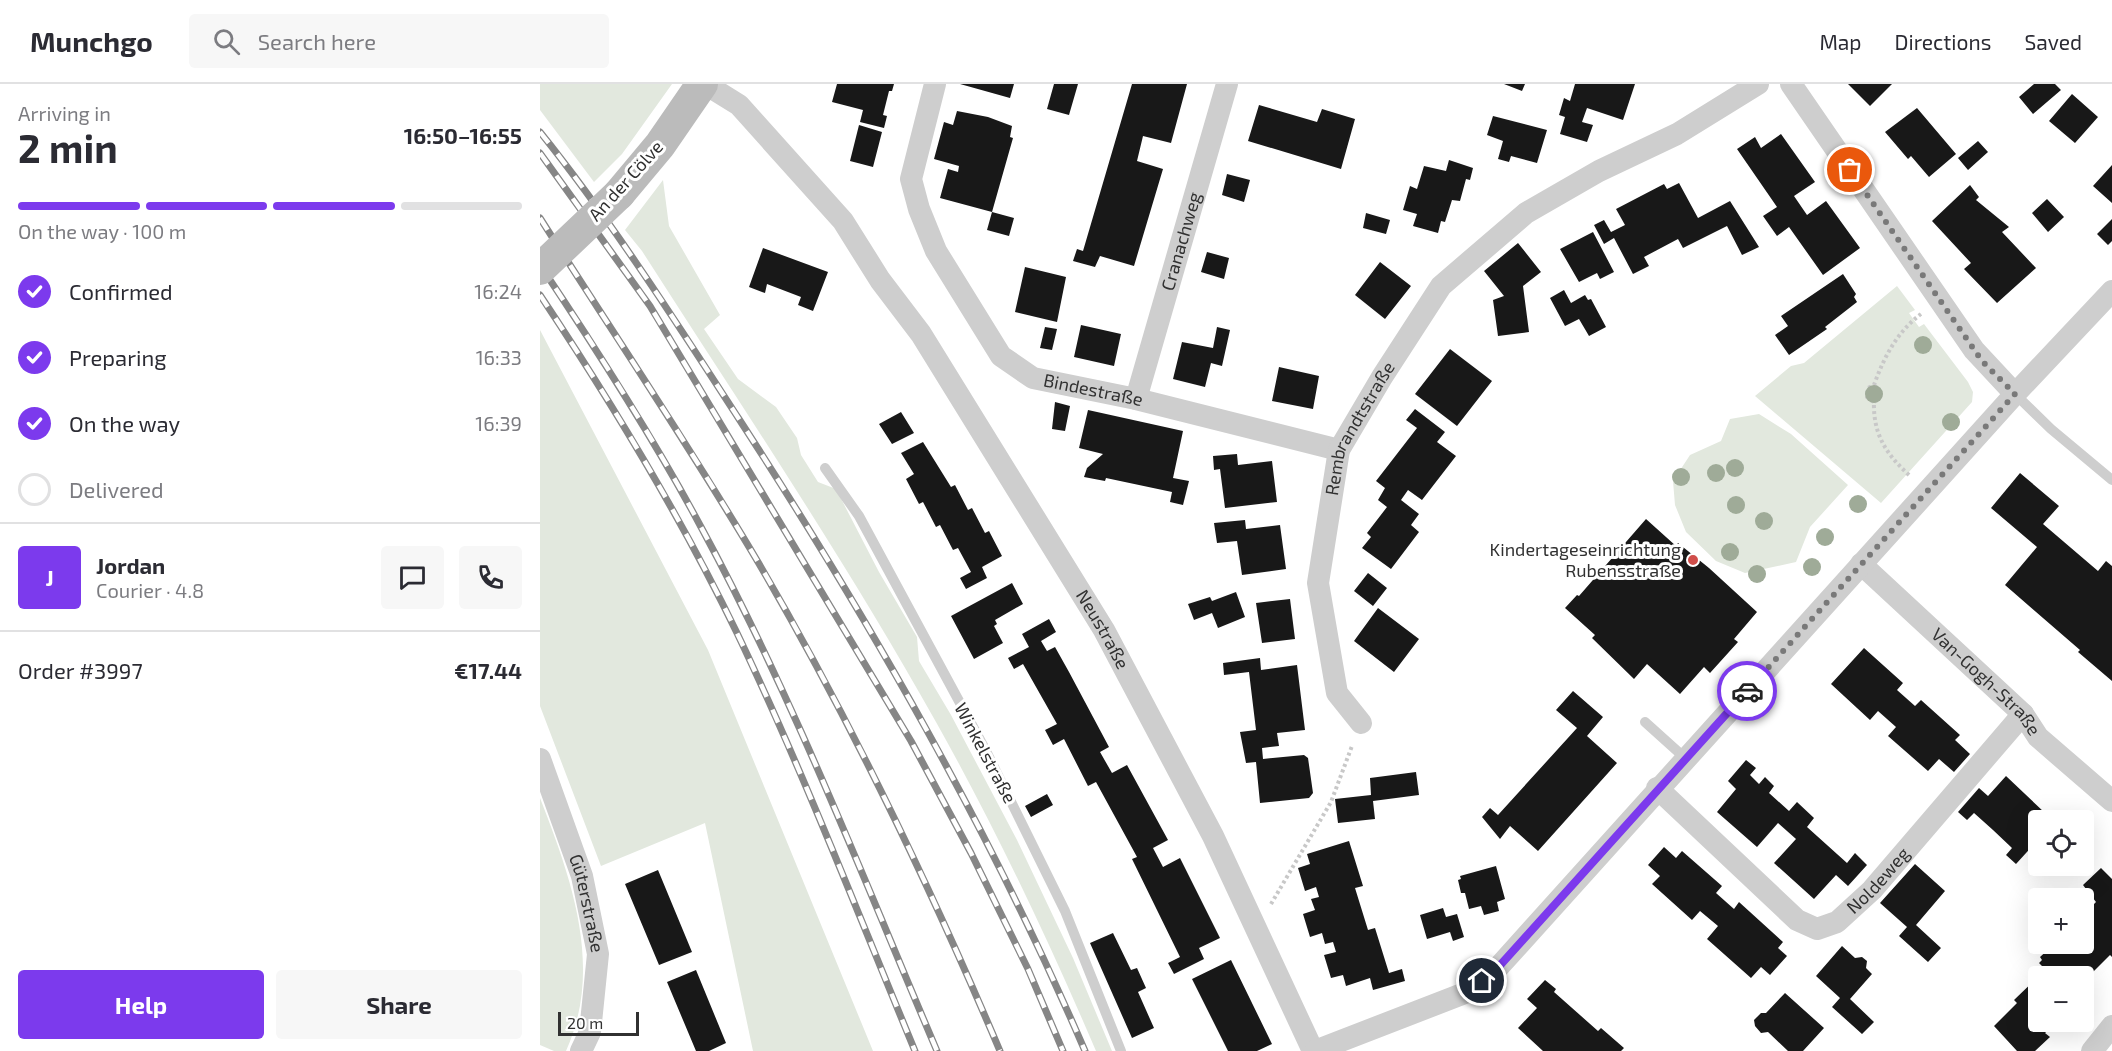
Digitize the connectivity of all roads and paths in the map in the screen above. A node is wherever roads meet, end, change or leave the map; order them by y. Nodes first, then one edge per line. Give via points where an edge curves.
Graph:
1 (703, 84) edge
2 (934, 84) edge
3 (1227, 84) edge
4 (1758, 84) edge
5 (1791, 84) edge
6 (849, 231) joint
7 (540, 269) edge
8 (2112, 291) edge
9 (1940, 301) junction
10 (1874, 385) junction
11 (2015, 394) junction
12 (1136, 399) junction
13 (1874, 402) junction
14 (1339, 450) junction
15 (825, 468) dead end
16 (2112, 480) edge
17 (1927, 492) junction
18 (1861, 564) junction
19 (2023, 714) junction
20 (1645, 722) dead end
21 (1361, 723) joint
22 (1684, 758) junction
23 (540, 759) edge
24 (1657, 788) junction
25 (2112, 801) edge
26 (1255, 930) junction
27 (2112, 1026) edge
28 (580, 1051) edge
29 (1121, 1051) edge
30 (1314, 1051) edge
31 (2092, 1051) edge

1 - 6 street, An der Cölve via 739,105
1 - 7 street, An der Cölve, bridge via 619,194
2 - 12 street, Bindestraße via 911,179 936,251 977,319 1001,356 1033,378
3 - 12 street, Cranachweg
4 - 14 street, Rembrandtstraße via 1677,134 1599,171 1526,213 1441,286
5 - 9 street
6 - 26 street, Neustraße via 921,334 1104,630 1213,836
8 - 11 street
9 - 10 path via 1899,334
9 - 11 street via 1982,361
10 - 13 path via 1881,397
10 - 13 path via 1868,388 1867,397
11 - 16 lane
11 - 17 street
12 - 14 street, Bindestraße
13 - 17 path via 1875,430 1891,458
14 - 21 street, Rembrandtstraße via 1318,583 1337,693
15 - 29 lane, Winkelstraße via 859,516 986,751 1065,912
17 - 18 street
18 - 19 street, Van-Gogh-Straße
18 - 22 street
19 - 24 street, Noldeweg via 1872,890 1837,922 1817,929 1797,920
19 - 25 street, Van-Gogh-Straße via 2038,737
20 - 22 lane
21 - 26 path via 1331,802
22 - 24 street
23 - 28 street, Güterstraße via 582,876 598,954 590,1032
24 - 30 street via 1494,972 1470,991
26 - 30 street, Neustraße
27 - 31 street

